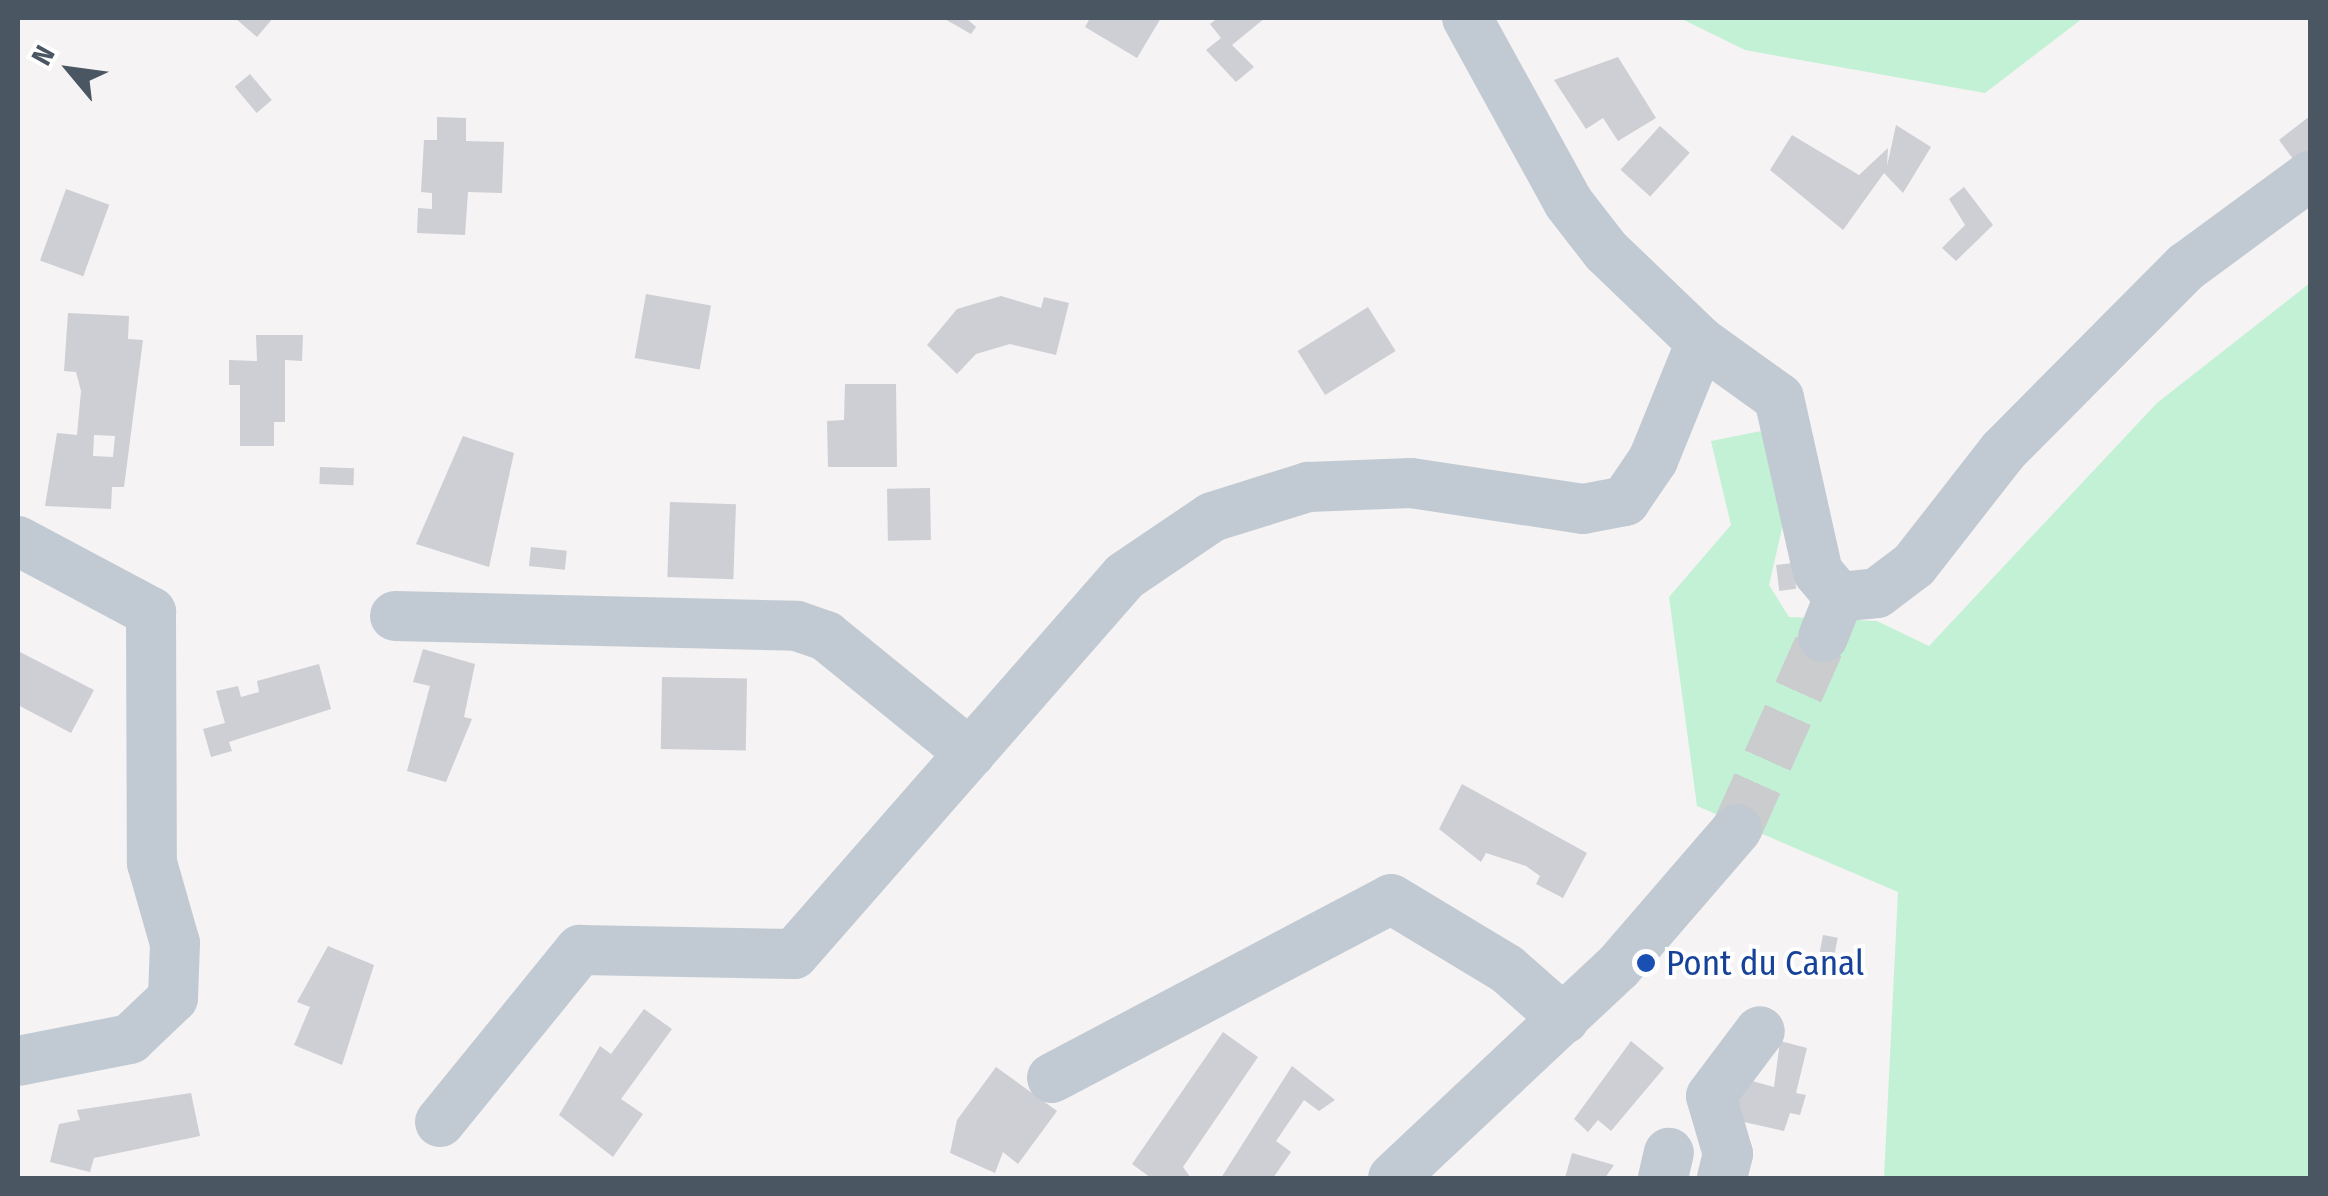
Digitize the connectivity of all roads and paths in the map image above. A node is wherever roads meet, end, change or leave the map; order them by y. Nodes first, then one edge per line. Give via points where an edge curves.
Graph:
1 (1468, 18) edge
2 (2310, 176) edge
3 (1701, 342) junction
4 (18, 541) edge
5 (394, 616) dead end
6 (970, 753) junction
7 (1736, 829) tunnel mouth
8 (1564, 1019) junction
9 (1760, 1031) dead end
10 (18, 1061) edge
11 (1052, 1078) dead end
12 (440, 1122) dead end
13 (1393, 1178) edge
14 (1722, 1178) edge

1 - 3 street via 1568,202
2 - 3 street via 2186,266 2003,452 1914,565 1831,617 1779,398
3 - 6 street via 1653,460 1624,501 1582,509 1411,482 1308,488 1212,517 1125,576
4 - 10 street via 151,612 152,863 174,943 173,998 130,1039
5 - 6 street via 797,626 826,636
6 - 12 street via 794,954 580,950
7 - 8 street
8 - 11 street via 1507,969 1391,899
8 - 13 street
9 - 14 street via 1711,1096 1728,1154

